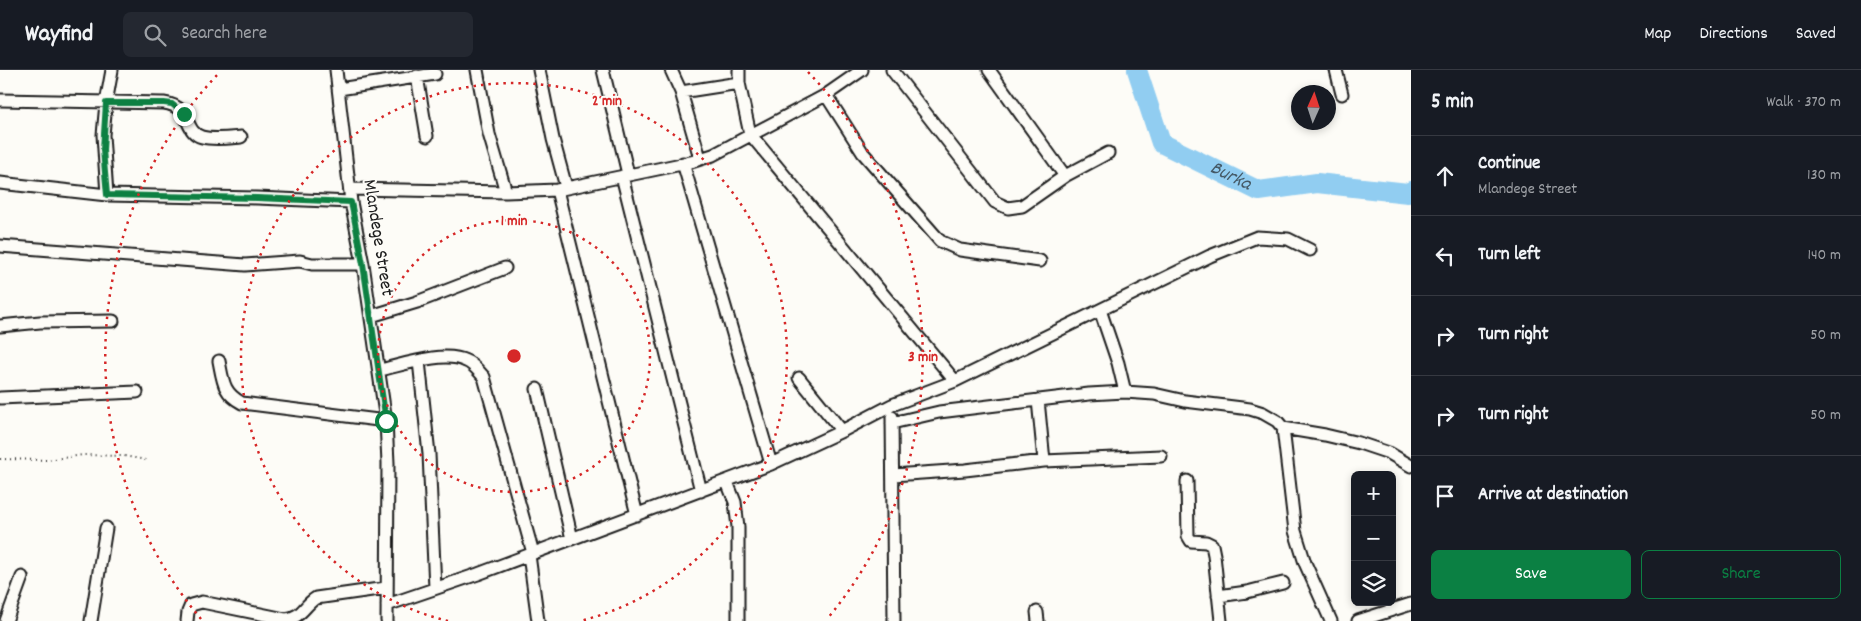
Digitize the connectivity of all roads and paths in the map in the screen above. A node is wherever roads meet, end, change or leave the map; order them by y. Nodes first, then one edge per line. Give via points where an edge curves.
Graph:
1 (112, 70) edge
2 (336, 70) edge
3 (477, 70) edge
4 (539, 70) edge
5 (603, 70) edge
6 (672, 70) edge
7 (739, 70) edge
8 (862, 70) edge
9 (892, 70) edge
10 (989, 70) edge
11 (1336, 70) edge
12 (435, 74) dead end
13 (417, 76) junction
14 (739, 83) junction
15 (339, 89) junction
16 (681, 92) junction
17 (1342, 94) dead end
18 (826, 95) junction
19 (0, 100) edge
20 (106, 103) junction
21 (750, 134) junction
22 (427, 136) dead end
23 (241, 137) dead end
24 (1108, 153) dead end
25 (700, 158) junction
26 (683, 163) junction
27 (625, 175) junction
28 (1065, 176) junction
29 (0, 184) edge
30 (350, 189) junction
31 (562, 189) junction
32 (506, 192) junction
33 (107, 195) junction
34 (351, 202) junction
35 (0, 246) edge
36 (1310, 250) dead end
37 (1040, 261) dead end
38 (363, 264) junction
39 (505, 268) dead end
40 (1100, 310) junction
41 (371, 316) junction
42 (113, 321) dead end
43 (0, 326) edge
44 (219, 361) dead end
45 (419, 361) junction
46 (380, 370) junction
47 (799, 378) dead end
48 (955, 381) junction
49 (537, 389) dead end
50 (137, 392) dead end
51 (1125, 392) junction
52 (0, 398) edge
53 (1038, 400) junction
54 (892, 405) junction
55 (386, 421) junction
56 (892, 423) junction
57 (1283, 428) junction
58 (842, 431) junction
59 (1161, 456) dead end
60 (0, 459) edge
61 (146, 460) dead end
62 (1044, 461) junction
63 (771, 464) junction
64 (1411, 466) edge
65 (893, 475) junction
66 (1187, 480) dead end
67 (727, 482) junction
68 (701, 491) junction
69 (637, 514) junction
70 (106, 528) dead end
71 (572, 539) junction
72 (531, 554) junction
73 (22, 577) dead end
74 (1283, 583) dead end
75 (386, 588) junction
76 (435, 588) junction
77 (1218, 596) junction
78 (1411, 604) edge
79 (387, 605) junction
80 (6, 621) edge
81 (91, 621) edge
82 (187, 621) edge
83 (387, 621) edge
84 (538, 621) edge
85 (738, 621) edge
86 (894, 621) edge
87 (1221, 621) edge
88 (1332, 621) edge
89 (1358, 621) edge

1 - 20 street
2 - 15 street, Mlandege Street
3 - 32 street via 489,134
4 - 31 street
5 - 27 street
6 - 16 street
7 - 14 street
8 - 18 street
9 - 28 street via 995,202 1008,208 1022,206
10 - 28 street
11 - 17 street
12 - 13 street
13 - 15 street
13 - 22 street
14 - 16 street
14 - 21 street
15 - 30 street, Mlandege Street
16 - 25 street
18 - 21 street
18 - 37 street via 863,153 940,241 960,250
19 - 20 street
20 - 23 street via 172,104 184,114 198,135
20 - 33 street via 103,150
21 - 25 street via 713,155
21 - 48 street
24 - 28 street
25 - 26 street
26 - 27 street
26 - 63 street
27 - 31 street
27 - 68 street
29 - 33 street
30 - 32 street
30 - 34 street, Mlandege Street
31 - 32 street
31 - 69 street
33 - 34 street
34 - 38 street, Mlandege Street
35 - 38 street via 245,265 300,261
36 - 40 street via 1288,239 1257,237 1210,256
38 - 41 street, Mlandege Street
39 - 41 street
40 - 48 street
40 - 51 street
41 - 46 street, Mlandege Street
42 - 43 street
44 - 55 street via 227,392 242,404
45 - 46 street
45 - 72 street via 457,357 467,361 484,377
45 - 76 street via 429,454
46 - 55 street, Mlandege Street
47 - 58 street
48 - 54 street
49 - 71 street
50 - 52 street
51 - 53 street
51 - 57 street via 1250,409 1277,421
53 - 56 street via 938,412
53 - 62 street
54 - 56 street
54 - 58 street
55 - 75 street, Mlandege Street
56 - 65 street
57 - 64 street via 1359,443 1389,453
57 - 88 street via 1295,531 1305,564
58 - 63 street
59 - 62 street
60 - 61 path via 47,460 84,455
62 - 65 street
63 - 67 street
65 - 86 street
66 - 77 street via 1188,536 1191,540 1212,545
67 - 68 street
67 - 85 street via 735,502 738,527
68 - 69 street
69 - 71 street
70 - 81 street
71 - 72 street
72 - 76 street
72 - 84 street
73 - 80 street
74 - 77 street
75 - 79 street, Mlandege Street
75 - 82 street via 316,598 300,615 291,619 202,602 191,605
76 - 79 street
77 - 87 street
78 - 89 street
79 - 83 street, Mlandege Street

